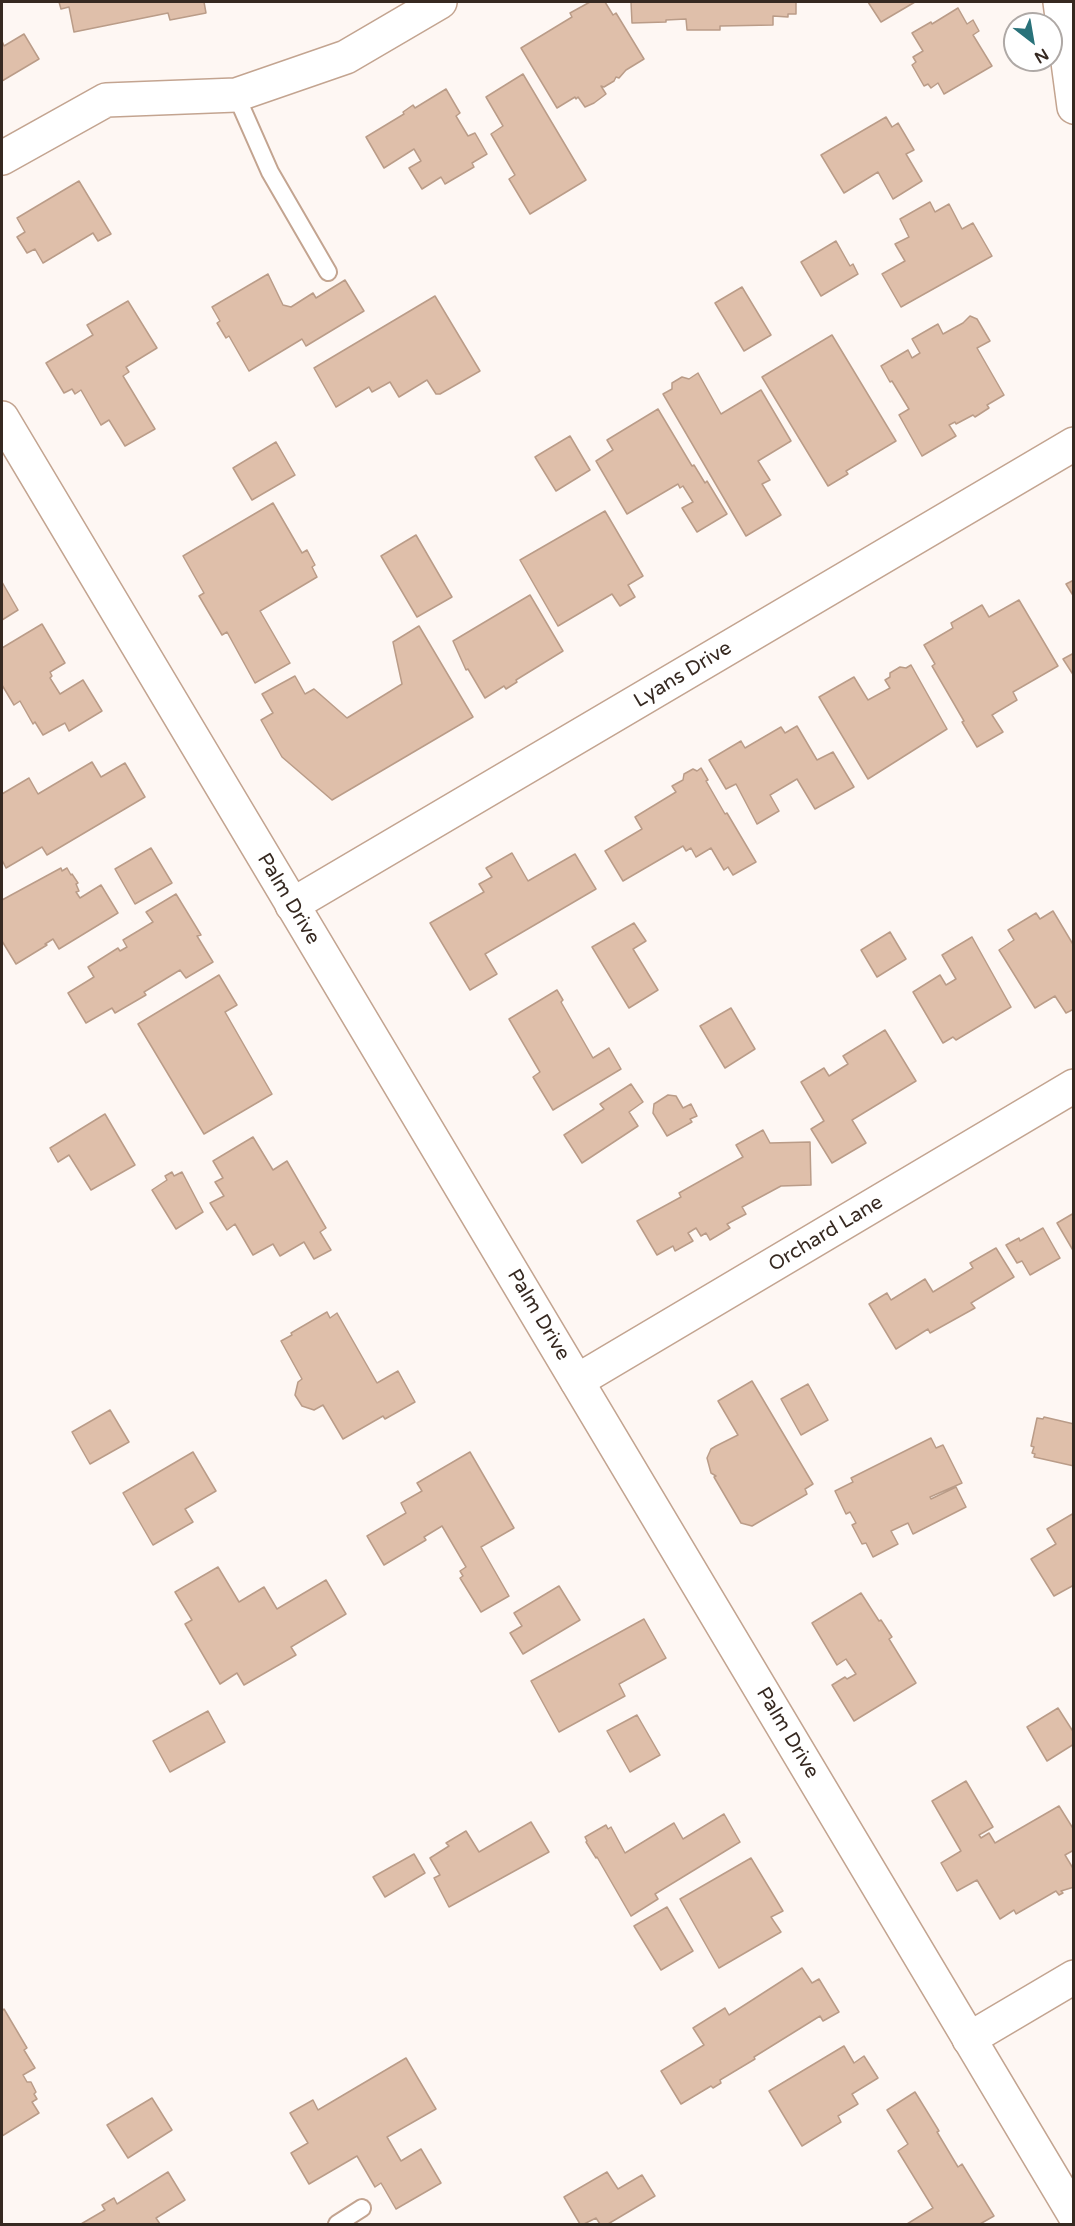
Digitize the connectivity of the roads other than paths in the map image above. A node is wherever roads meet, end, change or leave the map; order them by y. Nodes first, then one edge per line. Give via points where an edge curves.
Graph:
1 (440, 2) edge
2 (1060, 2) edge
3 (236, 94) junction
4 (1074, 107) edge
5 (2, 158) edge
6 (328, 272) dead end
7 (2, 418) edge
8 (1074, 444) edge
9 (292, 905) junction
10 (1074, 1086) edge
11 (578, 1381) junction
12 (1074, 1977) edge
13 (969, 2039) junction
14 (362, 2208) dead end
15 (1074, 2214) edge
16 (337, 2224) edge

1 - 3 street via 346,57
2 - 4 street
3 - 5 street via 106,100
3 - 6 lane via 270,172
7 - 9 street, Palm Drive
8 - 9 street, Lyans Drive
9 - 11 street, Palm Drive
10 - 11 street, Orchard Lane
11 - 13 street, Palm Drive
12 - 13 street
13 - 15 street, Palm Drive
14 - 16 lane

